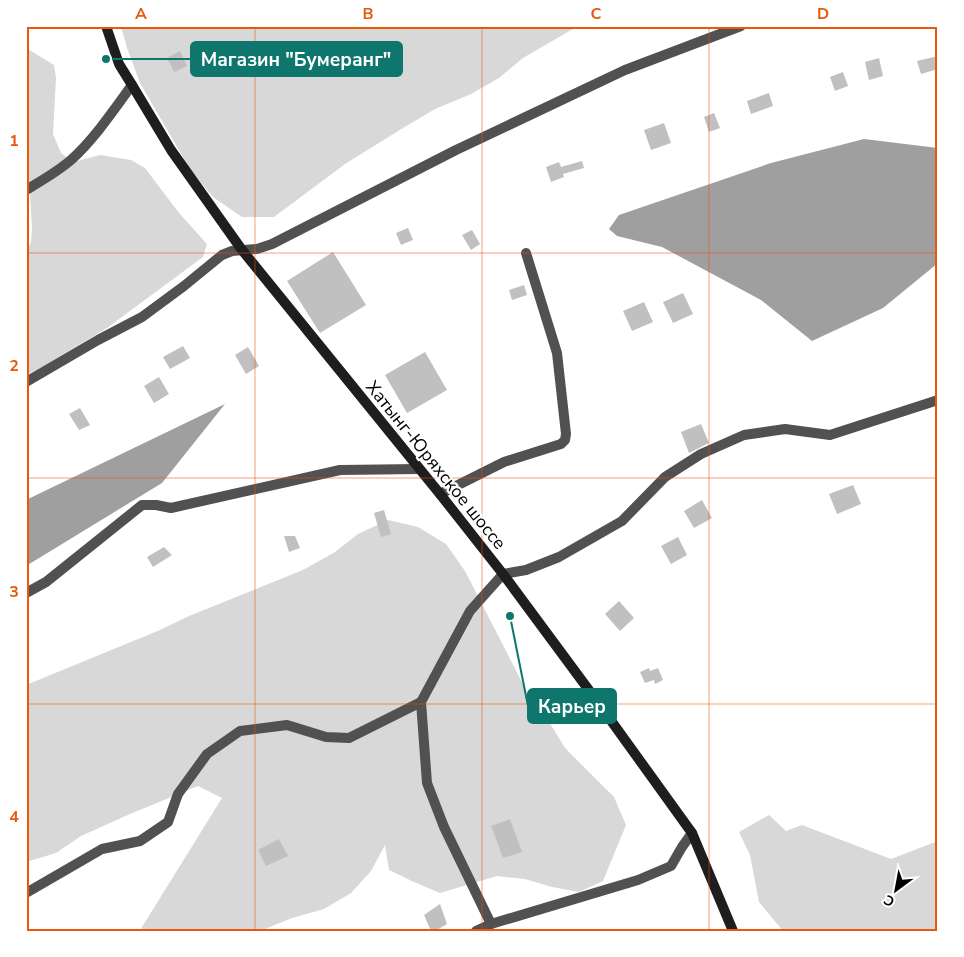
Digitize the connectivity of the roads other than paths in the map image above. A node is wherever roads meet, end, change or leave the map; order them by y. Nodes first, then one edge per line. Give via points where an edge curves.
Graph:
1 (106, 26) edge
2 (741, 26) edge
3 (132, 85) junction
4 (26, 190) edge
5 (242, 250) junction
6 (526, 253) dead end
7 (26, 382) edge
8 (938, 400) edge
9 (419, 469) junction
10 (440, 494) junction
11 (503, 574) junction
12 (26, 593) edge
13 (421, 702) junction
14 (692, 833) junction
15 (26, 893) edge
16 (491, 924) junction
17 (476, 931) edge
18 (733, 931) edge

1 - 3 street, Хатынг-Юряхское шоссе via 120,64
2 - 5 street via 625,70 456,150 272,244
3 - 4 street via 84,148
3 - 5 street, Хатынг-Юряхское шоссе via 171,150
5 - 7 street via 222,255 142,317
5 - 9 street, Хатынг-Юряхское шоссе
6 - 10 street via 557,353 565,440 562,444 504,462
8 - 11 street via 830,435 786,429 744,435 701,454 672,473 622,521 559,558
9 - 10 street, Хатынг-Юряхское шоссе
9 - 12 street via 340,470 171,508 142,505 46,582
10 - 11 street, Хатынг-Юряхское шоссе
11 - 13 street via 470,611
11 - 14 street, Хатынг-Юряхское шоссе
13 - 15 street via 349,738 326,737 287,725 240,732 207,754 178,794 168,822 140,841 102,849
13 - 16 street via 427,783 444,827
14 - 16 street via 671,866 638,880
14 - 18 street, Хатынг-Юряхское шоссе
16 - 17 street

